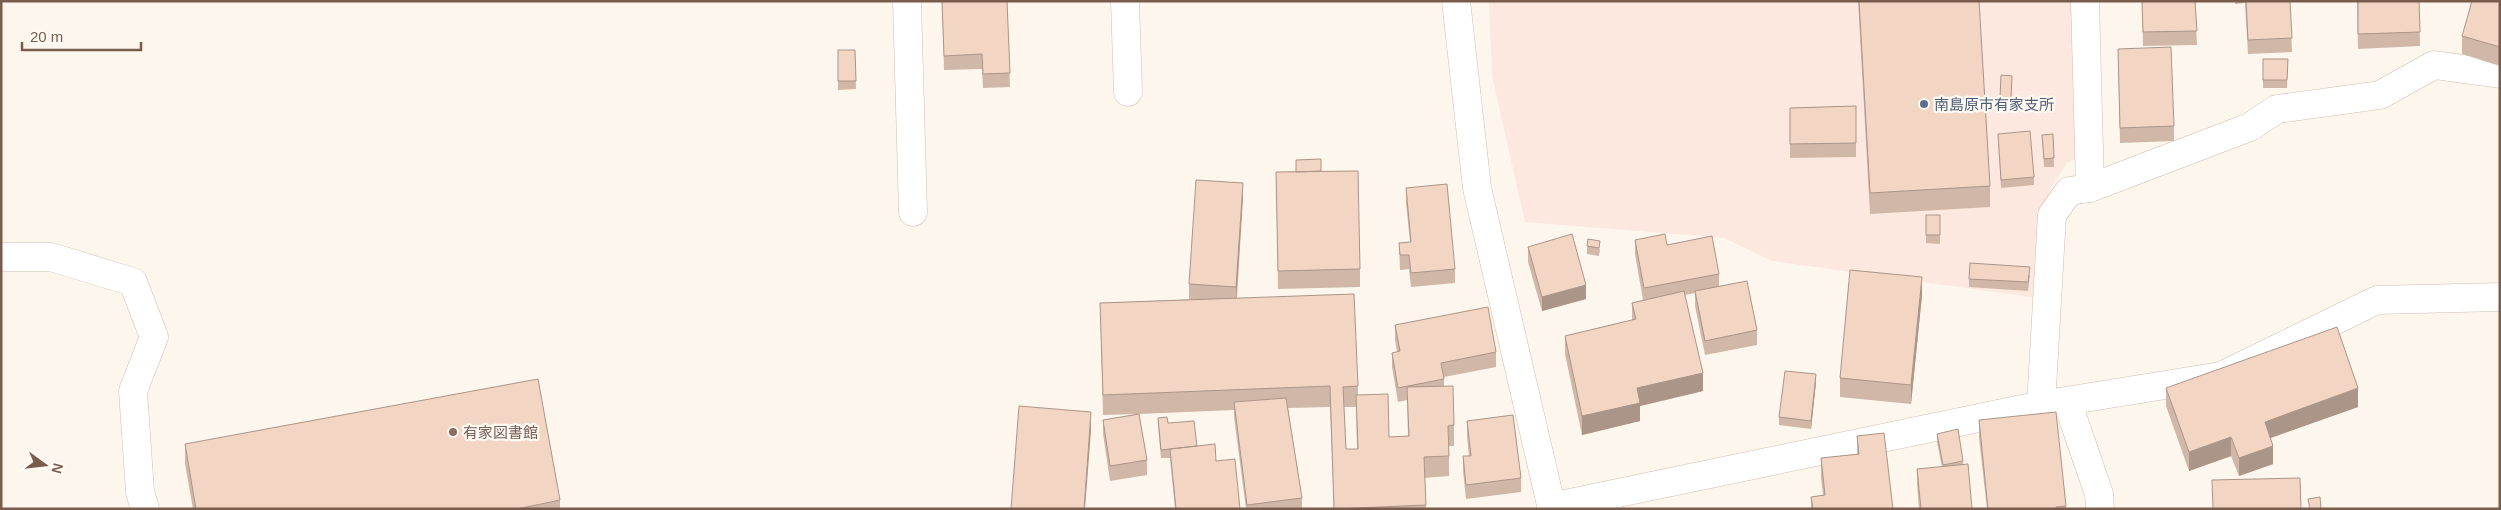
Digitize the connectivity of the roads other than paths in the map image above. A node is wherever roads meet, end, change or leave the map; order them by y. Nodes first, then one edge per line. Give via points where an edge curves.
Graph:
1 (907, 1) edge
2 (1125, 1) edge
3 (1456, 1) edge
4 (2085, 1) edge
5 (2500, 74) edge
6 (1128, 92) dead end
7 (2090, 188) junction
8 (914, 212) dead end
9 (1, 257) edge
10 (2500, 297) edge
11 (2054, 403) junction
12 (1552, 508) edge
13 (145, 509) edge
14 (2100, 509) edge

1 - 8 street
2 - 6 street
3 - 12 street via 1477,188
4 - 7 street
5 - 7 street via 2434,65 2380,95 2276,109 2250,127
7 - 11 street via 2069,191 2052,215
9 - 13 street via 51,257 133,282 154,337 133,391 140,492
10 - 11 street via 2378,300 2221,376
11 - 12 street
11 - 14 street via 2099,494

